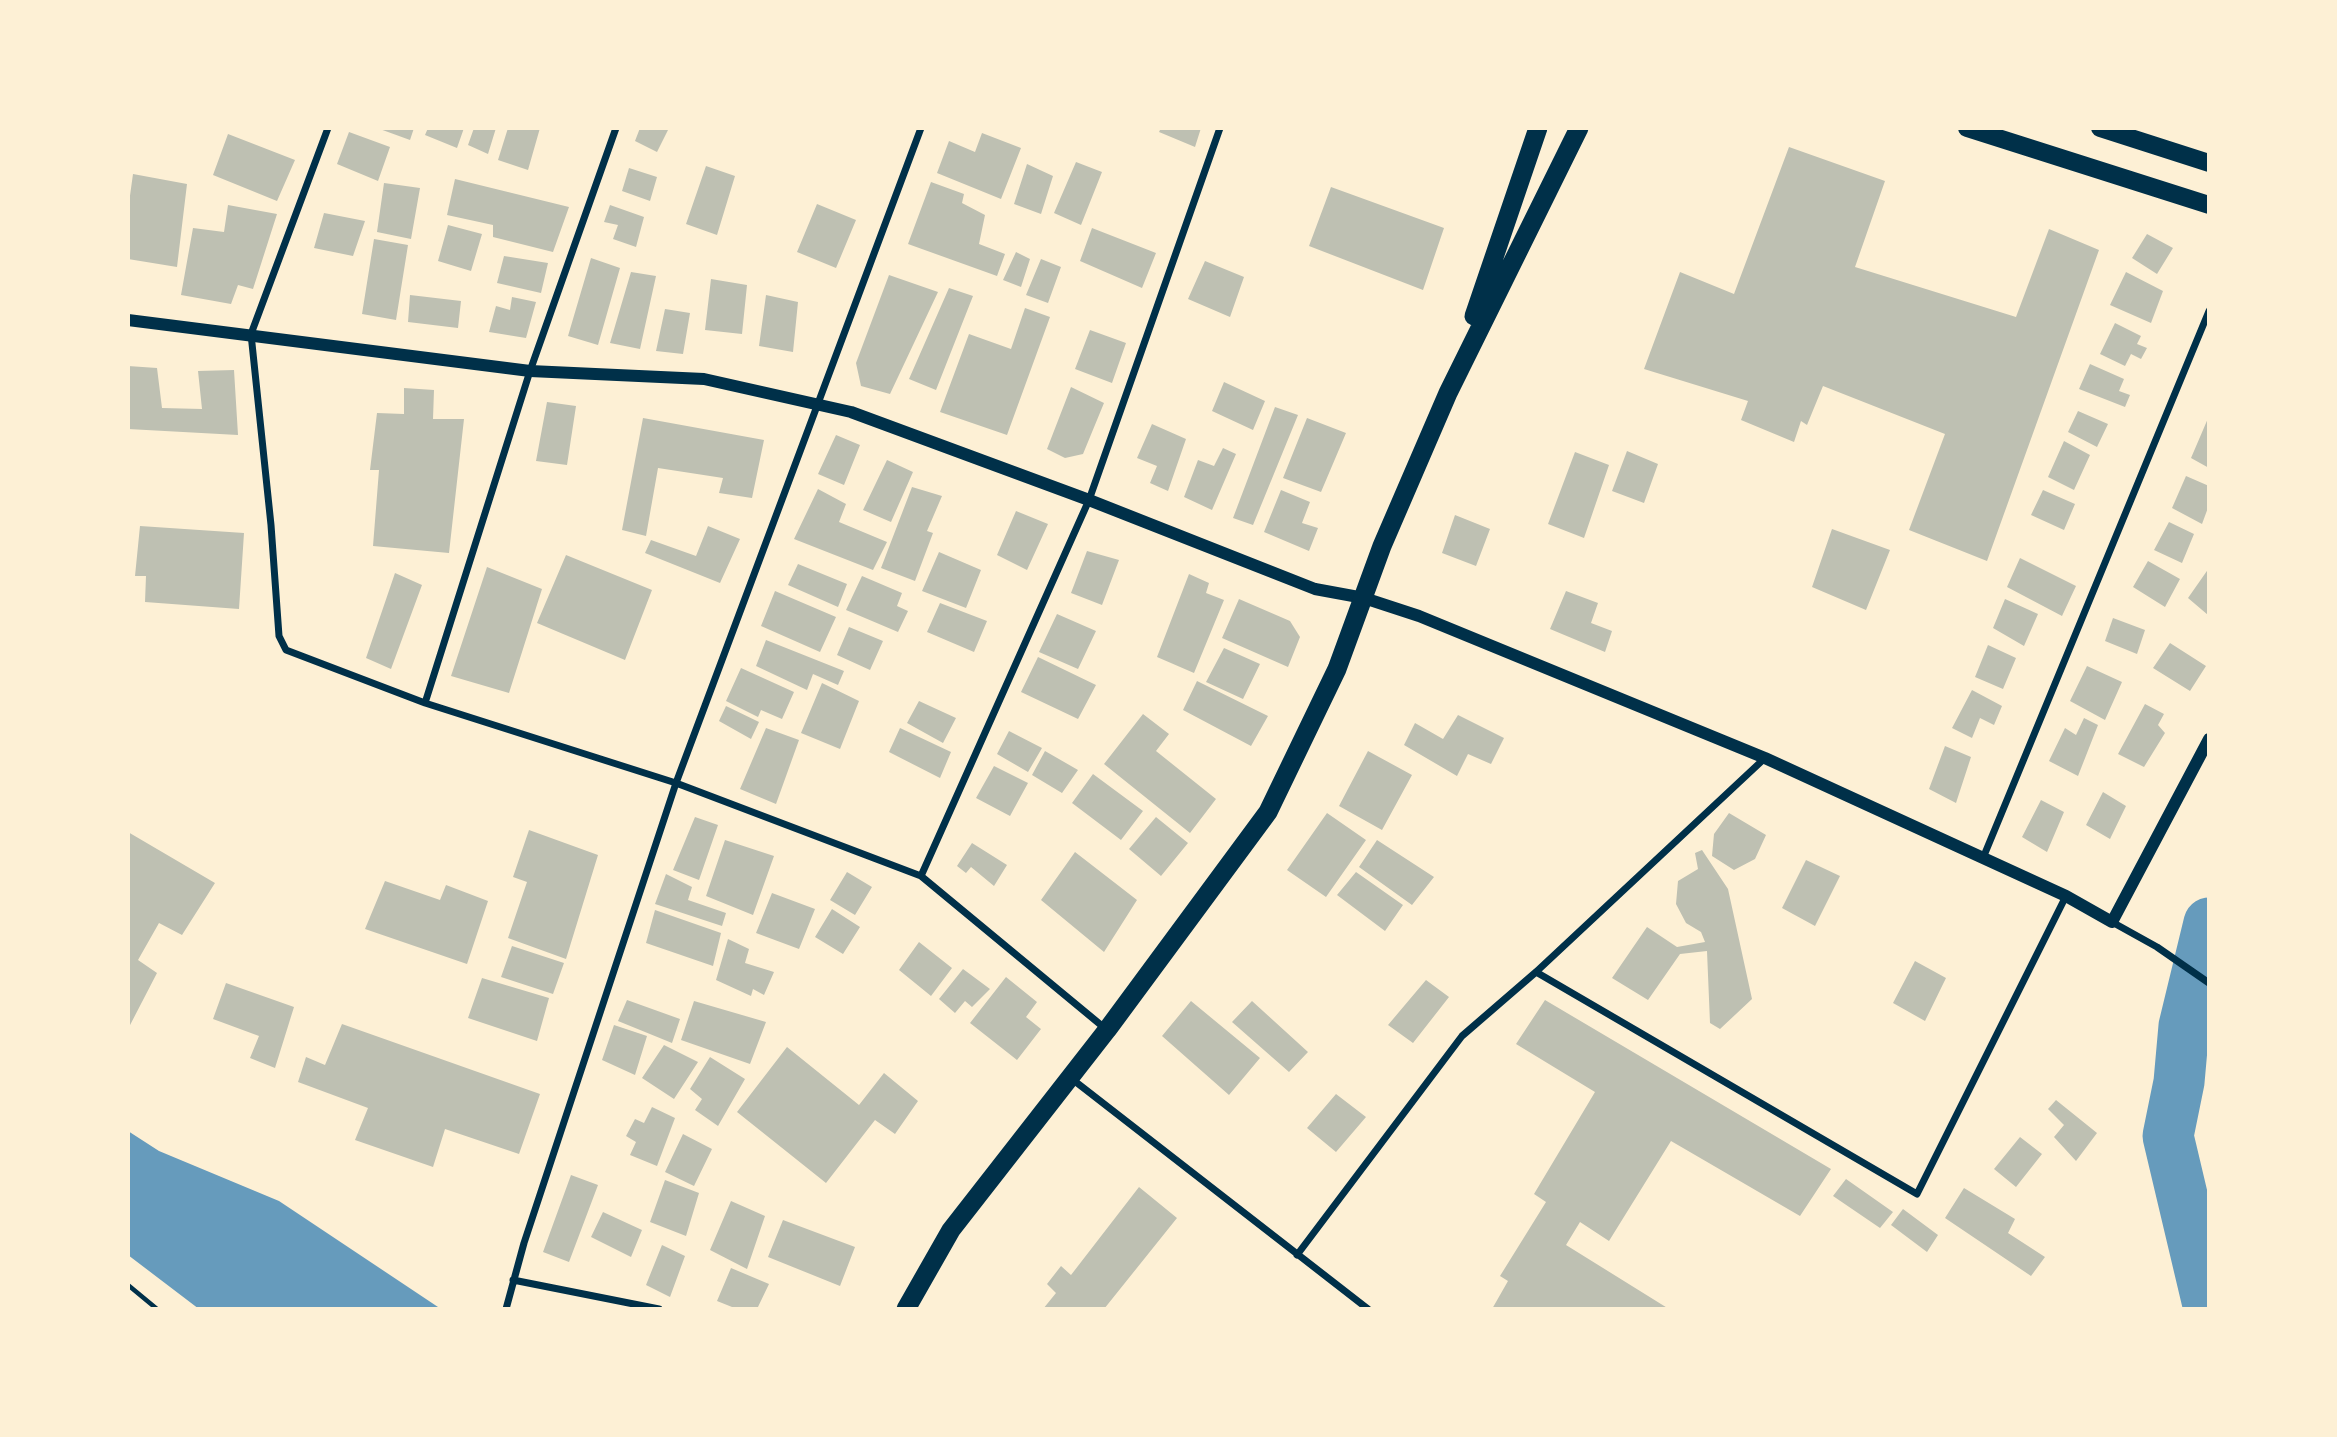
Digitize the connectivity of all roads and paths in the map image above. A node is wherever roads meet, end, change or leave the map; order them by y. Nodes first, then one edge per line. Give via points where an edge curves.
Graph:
1 (328, 128) edge
2 (616, 128) edge
3 (921, 128) edge
4 (1220, 128) edge
5 (1538, 128) edge
6 (1579, 128) edge
7 (1967, 128) edge
8 (2100, 128) edge
9 (2209, 163) edge
10 (2209, 205) edge
11 (2209, 311) edge
12 (128, 320) edge
13 (251, 334) junction
14 (530, 371) junction
15 (1448, 393) junction
16 (817, 403) junction
17 (1089, 500) junction
18 (1364, 598) junction
19 (425, 703) junction
20 (2209, 739) edge
21 (1765, 758) junction
22 (676, 783) junction
23 (1983, 858) junction
24 (921, 876) junction
25 (2067, 896) junction
26 (2112, 922) junction
27 (1536, 972) junction
28 (2209, 983) edge
29 (1107, 1030) junction
30 (1069, 1077) junction
31 (1297, 1255) junction
32 (513, 1280) junction
33 (128, 1285) edge
34 (157, 1309) edge
35 (506, 1309) edge
36 (659, 1309) edge
37 (906, 1309) edge
38 (1367, 1309) edge

1 - 13 street
2 - 14 street
3 - 16 street
4 - 17 street
5 - 15 highway
6 - 15 highway
7 - 10 main road
8 - 9 main road
11 - 23 street
12 - 13 street
13 - 14 street
13 - 19 street via 279,636 286,650
14 - 16 street via 704,379
14 - 19 street
15 - 18 highway
16 - 17 street
16 - 22 street
17 - 18 street via 1315,589
17 - 24 street
18 - 21 street via 1419,615
18 - 29 highway via 1337,669 1268,812
19 - 22 street
20 - 26 street
21 - 23 street
21 - 27 street
22 - 24 street
22 - 32 street
23 - 25 street
24 - 29 street
25 - 26 street
25 - 27 street via 1917,1194
26 - 28 street
27 - 31 street via 1462,1036
29 - 30 highway
30 - 31 street
30 - 37 highway via 951,1230
31 - 38 street
32 - 35 street
32 - 36 street
33 - 34 path

